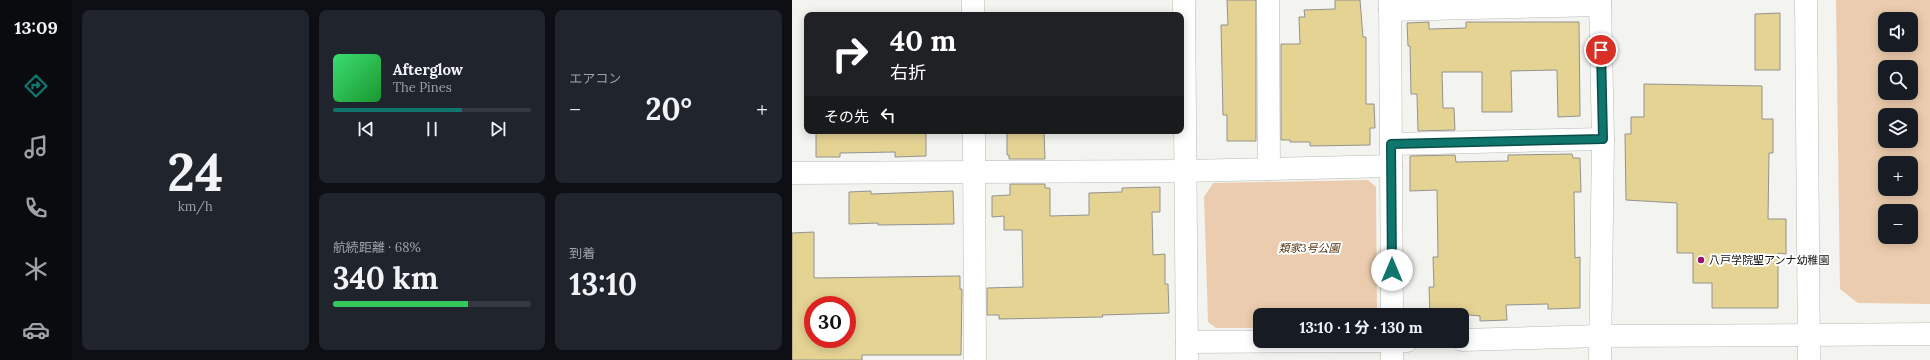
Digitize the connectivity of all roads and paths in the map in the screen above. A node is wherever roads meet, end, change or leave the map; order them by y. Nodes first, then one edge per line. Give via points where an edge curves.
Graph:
1 (973, 0) edge
2 (1184, 0) edge
3 (1268, 0) edge
4 (1806, 0) edge
5 (1600, 3) edge
6 (1390, 5) edge
7 (973, 12) edge
8 (974, 134) edge
9 (1603, 139) junction
10 (1391, 144) junction
11 (1392, 166) junction
12 (1270, 169) junction
13 (974, 171) junction
14 (1185, 171) junction
15 (792, 173) edge
16 (1392, 308) edge
17 (1930, 334) edge
18 (1808, 335) junction
19 (1600, 336) junction
20 (1469, 340) edge
21 (1253, 348) edge
22 (1392, 348) edge
23 (1187, 351) edge
24 (975, 360) edge
25 (1392, 360) edge
26 (1600, 360) edge
27 (1809, 360) edge

1 - 7 street
2 - 14 street
3 - 12 street
4 - 18 street
5 - 6 street
5 - 9 street
6 - 10 street
8 - 13 street
9 - 10 street
9 - 19 street
10 - 11 street
11 - 12 street
11 - 16 street
12 - 14 street
13 - 14 street
13 - 15 street
13 - 24 street
14 - 23 street
17 - 18 street
18 - 19 street
18 - 27 street
19 - 20 street
19 - 26 street
21 - 23 street
22 - 25 street

